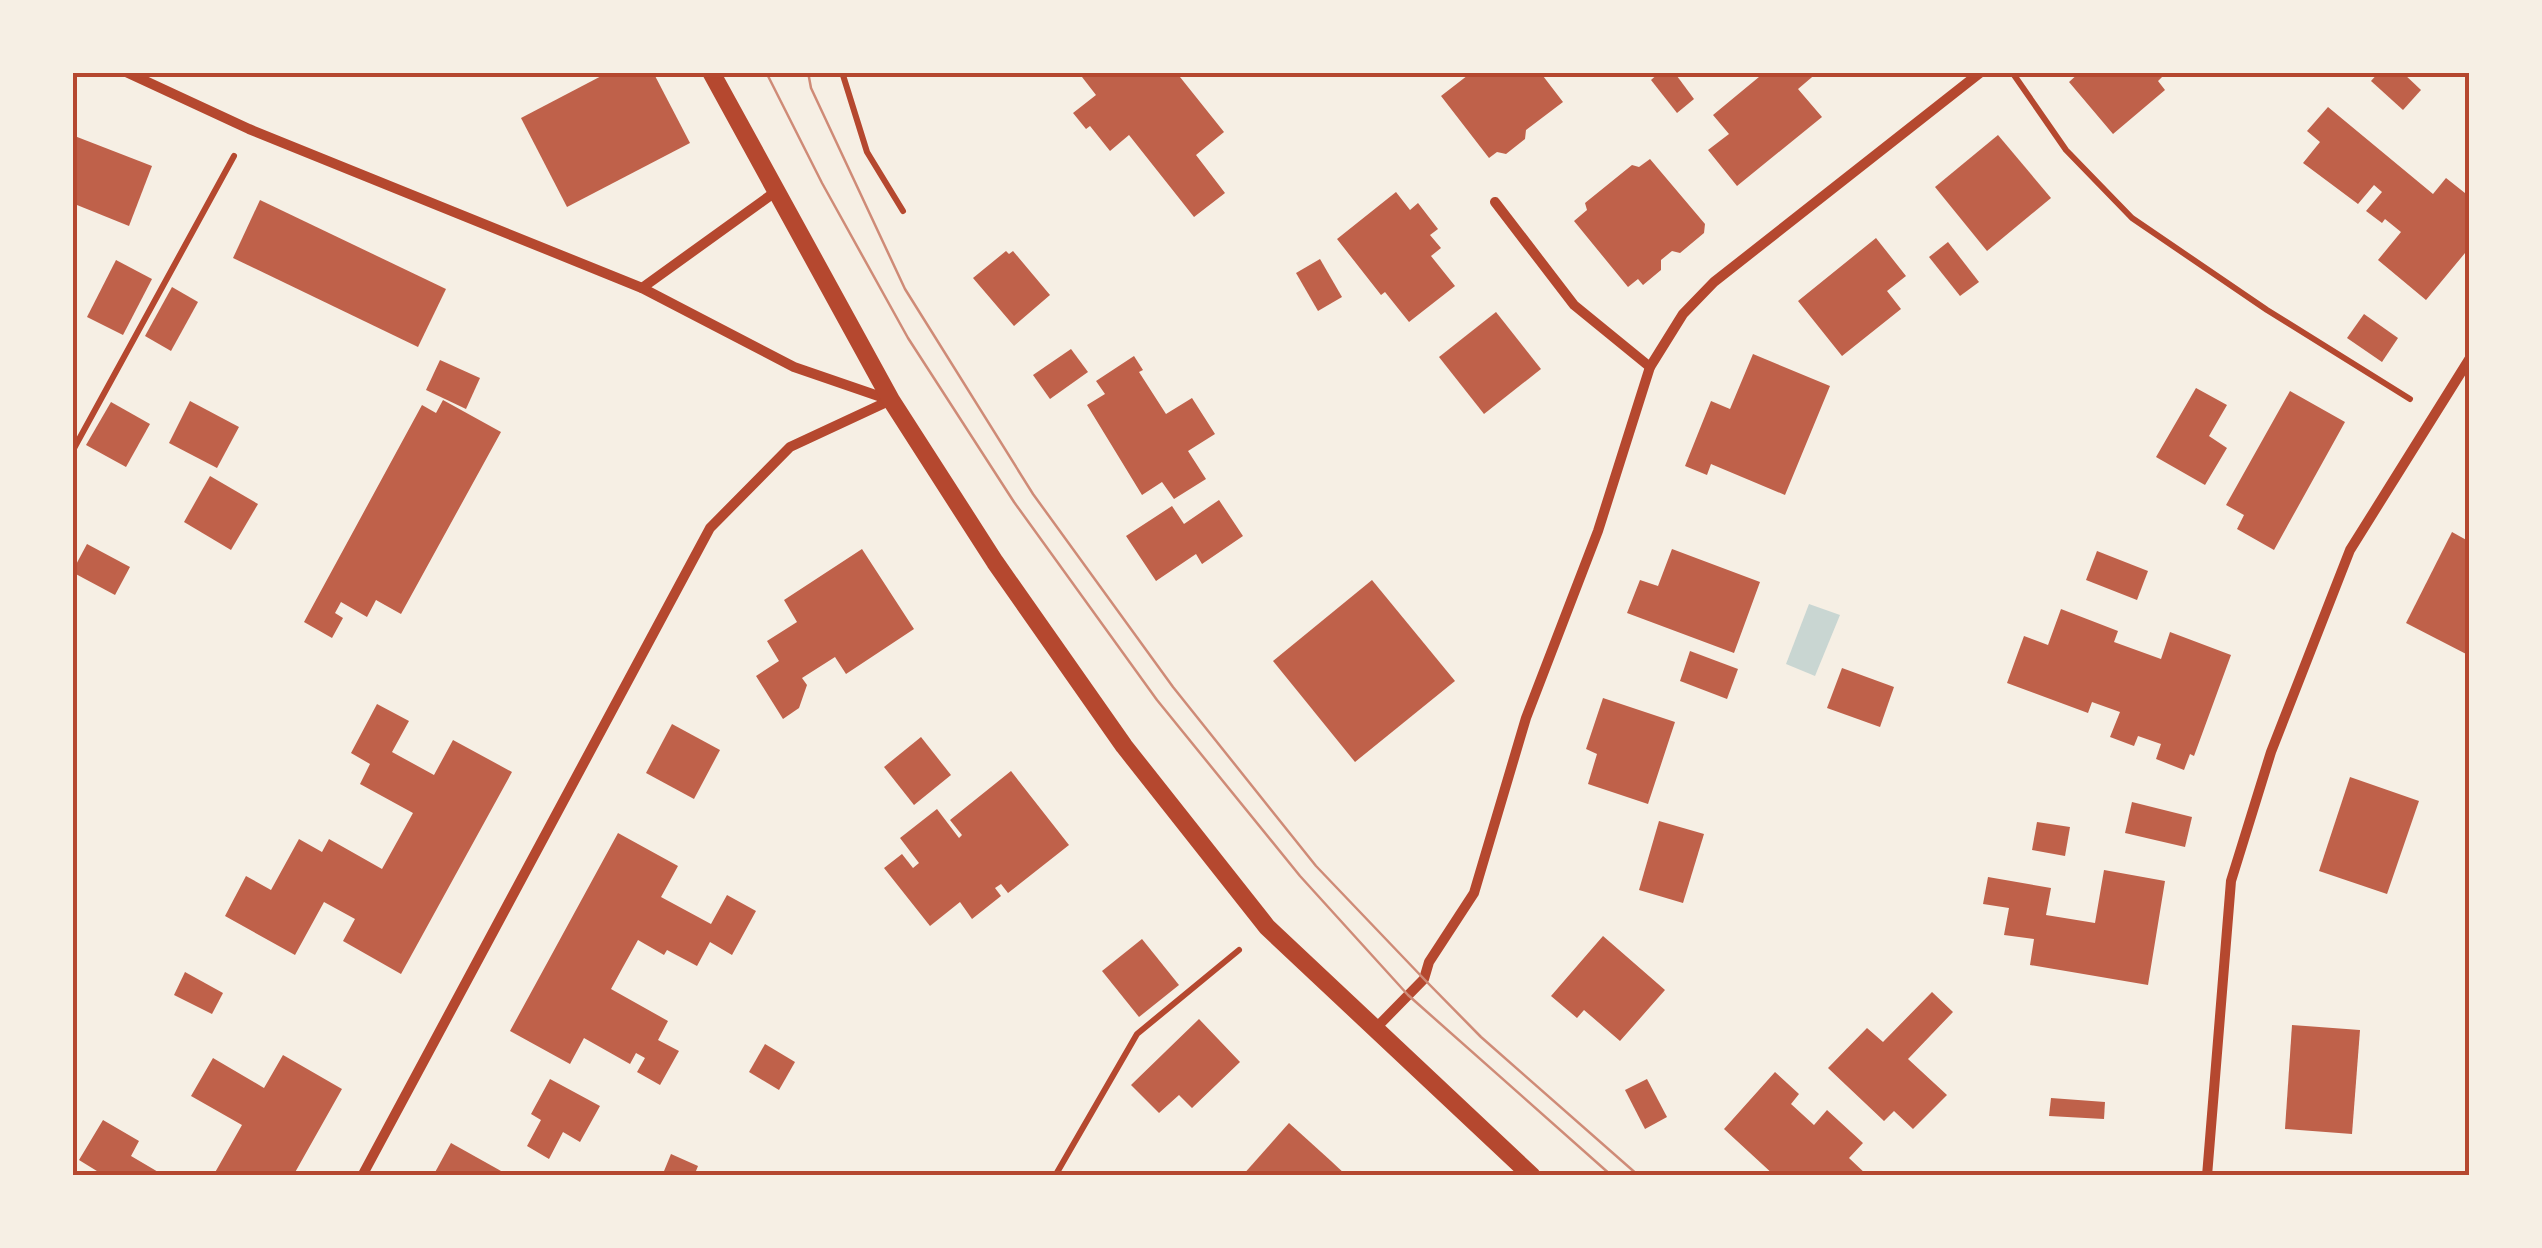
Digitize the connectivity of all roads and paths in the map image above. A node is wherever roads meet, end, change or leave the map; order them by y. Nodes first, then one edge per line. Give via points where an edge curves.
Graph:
1 (126, 72) edge
2 (842, 72) edge
3 (1980, 72) edge
4 (2012, 72) edge
5 (713, 74) edge
6 (249, 129) junction
7 (778, 190) junction
8 (1495, 202) dead end
9 (903, 211) dead end
10 (642, 288) junction
11 (2470, 358) edge
12 (1650, 367) junction
13 (891, 400) junction
14 (2433, 414) junction
15 (74, 448) edge
16 (1267, 926) junction
17 (1374, 1030) junction
18 (362, 1176) edge
19 (1055, 1176) edge
20 (1532, 1176) edge
21 (2207, 1176) edge

1 - 6 street
2 - 9 path via 868,152
3 - 12 street via 1714,282 1683,314
4 - 14 path via 2066,150 2132,218
5 - 7 street
6 - 10 street
6 - 15 path
7 - 10 street
7 - 13 street
8 - 12 street via 1574,305
10 - 13 street via 794,367
11 - 14 street
12 - 17 street via 1598,530 1526,718 1474,894 1424,979
13 - 16 street via 1124,746
13 - 18 street via 790,448 710,528
14 - 21 street via 2350,550 2271,752 2231,881
16 - 17 street
16 - 19 path via 1137,1034
17 - 20 street

